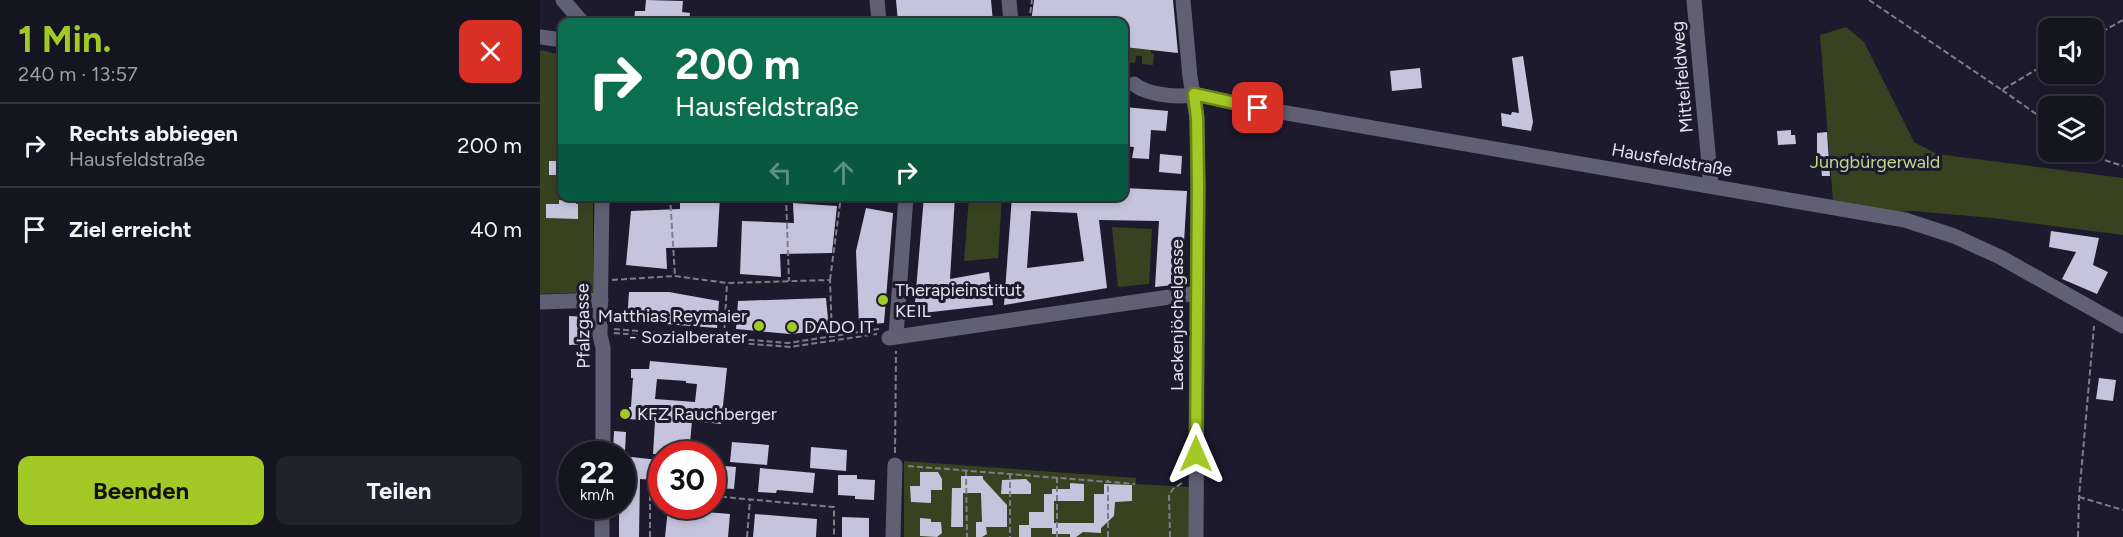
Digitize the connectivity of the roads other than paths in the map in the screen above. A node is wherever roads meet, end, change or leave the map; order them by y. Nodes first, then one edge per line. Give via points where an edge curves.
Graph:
1 (563, 0) edge
2 (877, 0) edge
3 (1009, 0) edge
4 (1183, 0) edge
5 (1694, 0) edge
6 (579, 18) edge
7 (879, 18) edge
8 (1011, 18) edge
9 (540, 37) edge
10 (558, 39) edge
11 (1129, 83) edge
12 (1193, 94) junction
13 (1711, 186) junction
14 (602, 201) edge
15 (906, 201) edge
16 (1197, 292) junction
17 (601, 300) junction
18 (540, 302) edge
19 (2123, 326) edge
20 (603, 441) edge
21 (900, 465) road end
22 (602, 519) edge
23 (602, 537) edge
24 (893, 537) edge
25 (1196, 537) edge

1 - 6 street
2 - 7 street
3 - 8 street
4 - 12 street, Lackenjöchelgasse
5 - 13 street, Mittelfeldweg
9 - 10 street
11 - 12 street, Hausfeldstraße via 1140,90 1186,97
12 - 13 street, Hausfeldstraße
12 - 16 street, Lackenjöchelgasse via 1197,118
13 - 19 street, Hausfeldstraße via 1905,220 1954,236 2000,257
14 - 17 street, Pfalzgasse
15 - 16 street via 894,333
16 - 25 street, Lackenjöchelgasse
17 - 18 street
17 - 20 street, Pfalzgasse
21 - 24 street
22 - 23 street

